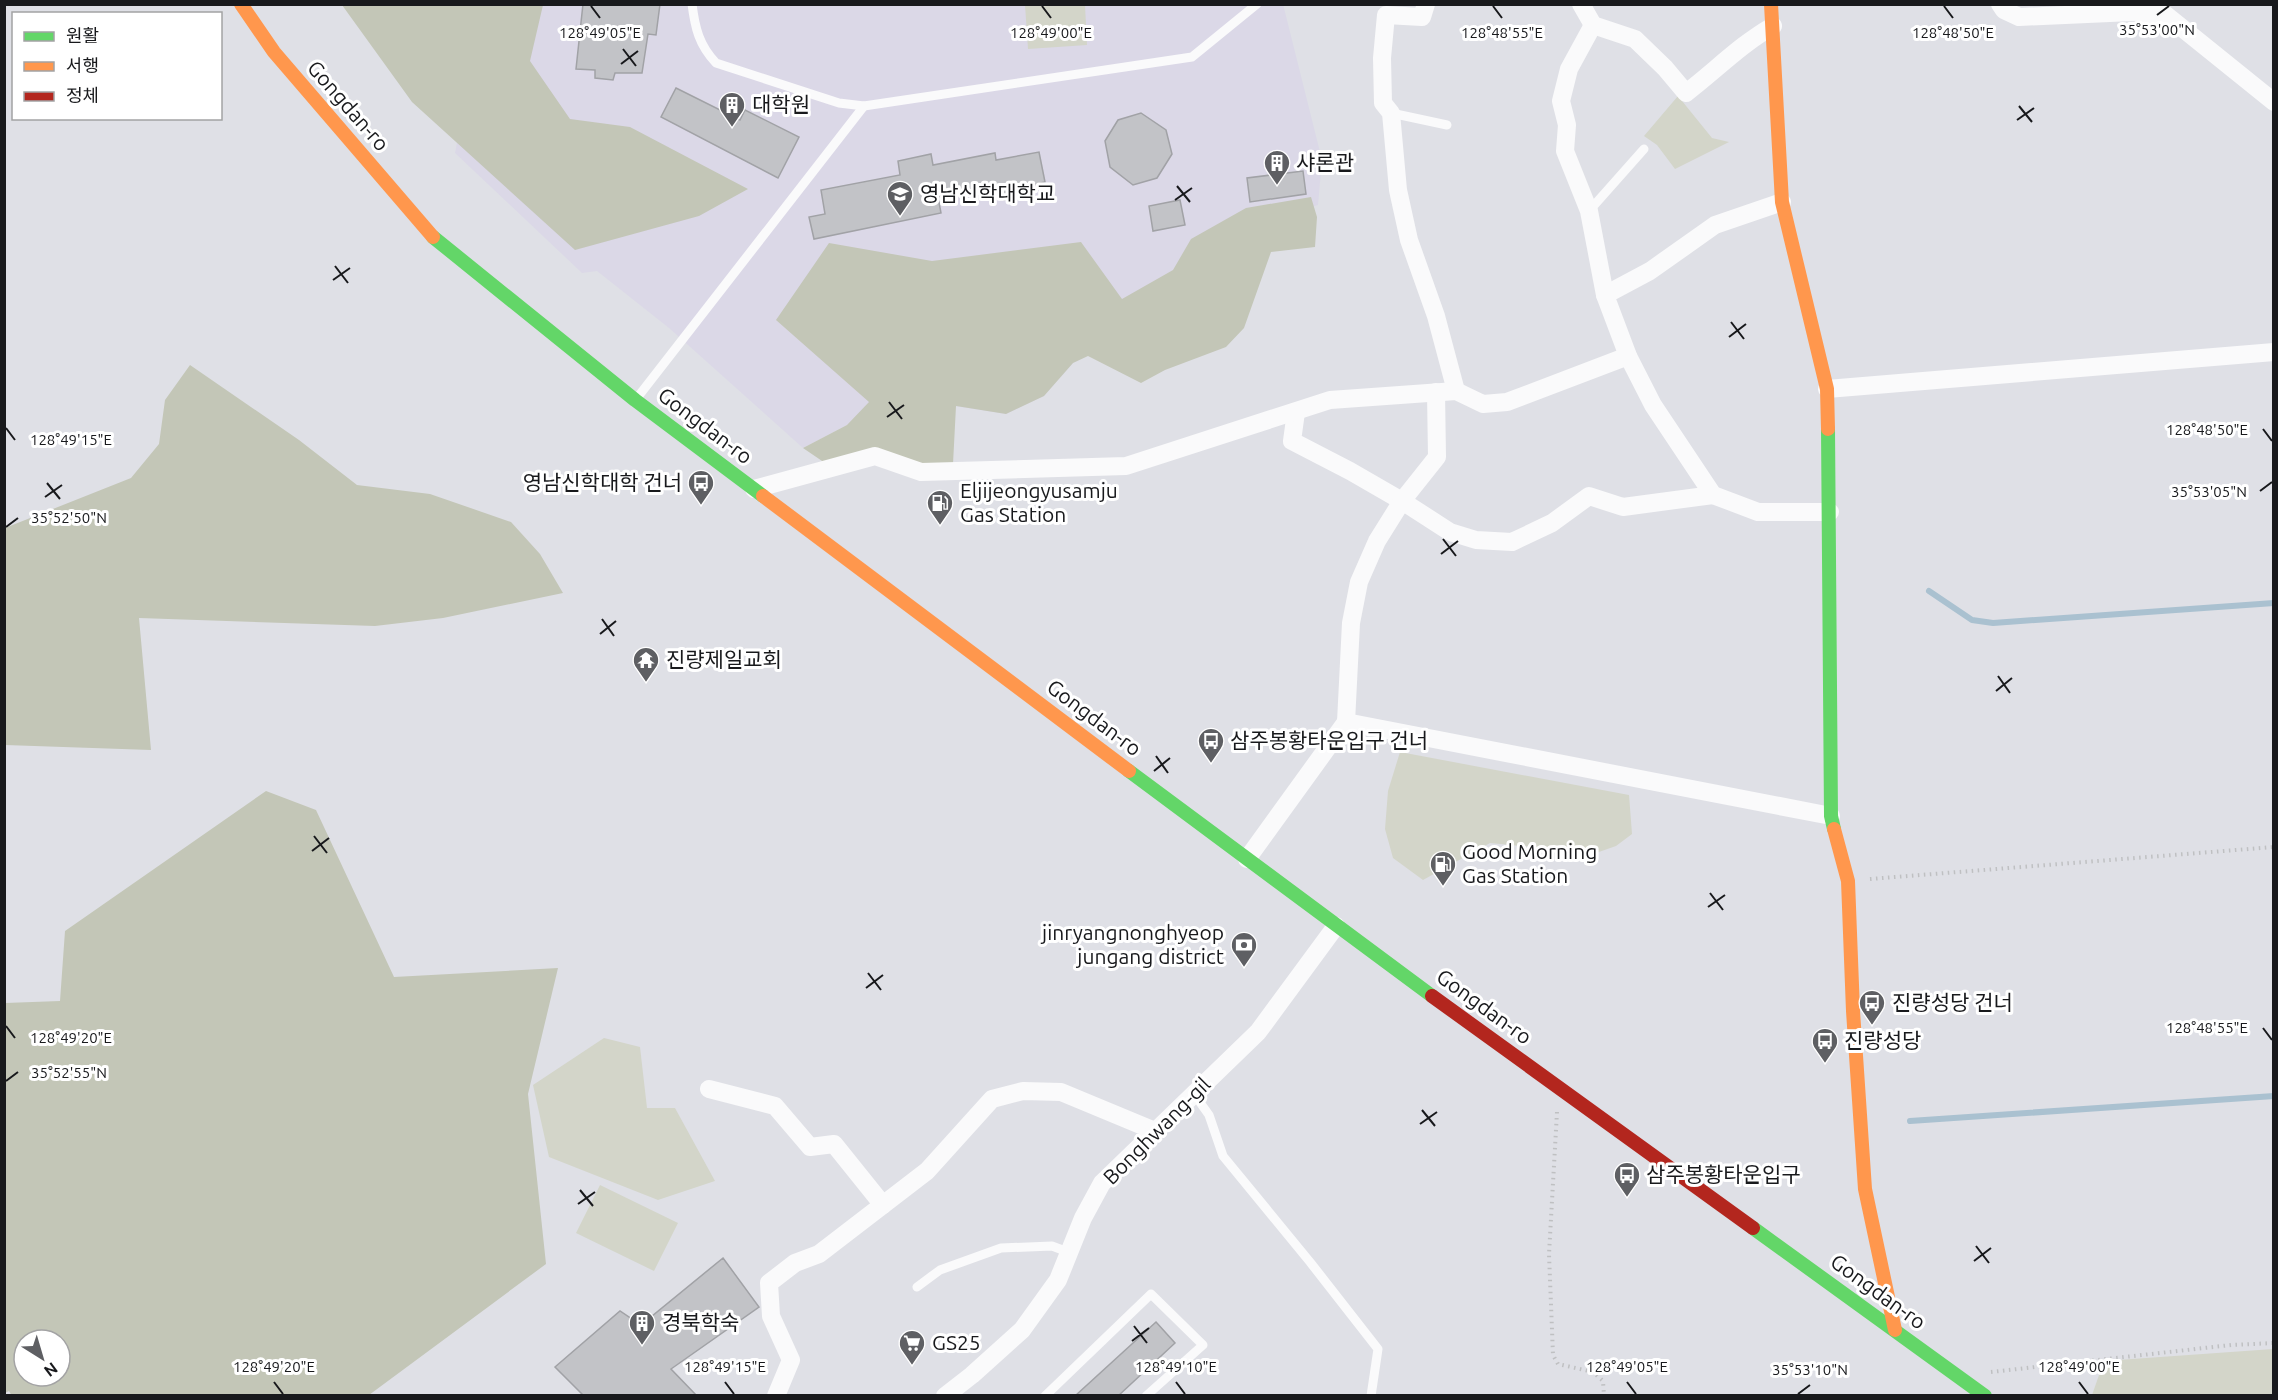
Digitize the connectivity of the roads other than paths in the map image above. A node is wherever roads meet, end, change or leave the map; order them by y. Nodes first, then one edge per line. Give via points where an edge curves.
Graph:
1 (241, 4) edge
2 (692, 4) edge
3 (1257, 4) edge
4 (1426, 4) edge
5 (1581, 4) edge
6 (1771, 4) edge
7 (2000, 4) edge
8 (1593, 25) junction
9 (1773, 26) junction
10 (2274, 102) edge
11 (864, 106) junction
12 (1391, 113) junction
13 (1447, 125) dead end
14 (1644, 148) dead end
15 (1782, 202) junction
16 (1589, 211) junction
17 (1605, 295) junction
18 (2274, 352) edge
19 (1628, 356) junction
20 (1827, 389) junction
21 (1456, 391) junction
22 (1436, 392) junction
23 (635, 400) junction
24 (1296, 412) junction
25 (754, 489) junction
26 (1713, 495) junction
27 (1402, 501) junction
28 (1830, 512) junction
29 (1346, 722) junction
30 (1831, 816) junction
31 (1247, 859) junction
32 (1336, 926) junction
33 (708, 1089) dead end
34 (1194, 1095) junction
35 (1155, 1131) junction
36 (883, 1205) junction
37 (1068, 1252) junction
38 (917, 1287) dead end
39 (1895, 1330) junction
40 (776, 1395) edge
41 (945, 1395) edge
42 (1045, 1395) edge
43 (1146, 1395) edge
44 (1371, 1395) edge
45 (1985, 1395) edge

1 - 23 street, Gongdan-ro via 274,52 434,237
2 - 11 lane via 696,32 704,51 716,63 839,103
3 - 11 lane via 1192,57
4 - 12 street via 1422,17 1386,15 1383,103
5 - 8 street
6 - 9 street
7 - 10 street via 2019,17 2132,12 2166,15
8 - 9 street via 1635,39 1686,93 1750,39
8 - 16 street via 1569,69 1561,101 1566,126 1564,151
9 - 15 street
11 - 23 lane
12 - 13 lane
12 - 21 street via 1398,190 1409,240 1436,316
14 - 16 lane
15 - 17 street via 1715,225 1650,271
15 - 20 street
16 - 17 street
17 - 19 street
18 - 20 street
19 - 21 street via 1507,402 1483,404
19 - 26 street via 1653,405
20 - 28 street
21 - 22 street
22 - 24 street via 1330,400
22 - 27 street via 1437,457
23 - 25 street, Gongdan-ro
24 - 25 street via 1126,466 921,472 875,456
24 - 27 street via 1292,441
25 - 31 street, Gongdan-ro
26 - 27 street via 1623,507 1589,496 1552,523 1512,542 1476,540 1450,532
26 - 28 street via 1758,512
27 - 29 street via 1377,541 1359,582 1351,623
28 - 30 street
29 - 30 street
29 - 31 street
30 - 39 street via 1848,881 1865,1189
31 - 32 street, Gongdan-ro
32 - 34 street, Bonghwang-gil via 1258,1032
32 - 39 street, Gongdan-ro
33 - 36 street via 775,1106 810,1147 834,1144
34 - 35 street, Bonghwang-gil
34 - 44 lane via 1209,1115 1223,1156 1378,1348
35 - 36 street via 1062,1092 1023,1091 992,1099 927,1171
35 - 37 street, Bonghwang-gil via 1102,1183
36 - 40 street via 819,1254 795,1263 769,1283 771,1316 791,1360
37 - 38 lane via 1052,1246 1001,1248 940,1269
37 - 41 street, Bonghwang-gil via 1058,1280 1022,1330
39 - 45 street, Gongdan-ro
42 - 43 lane via 1151,1294 1203,1345

